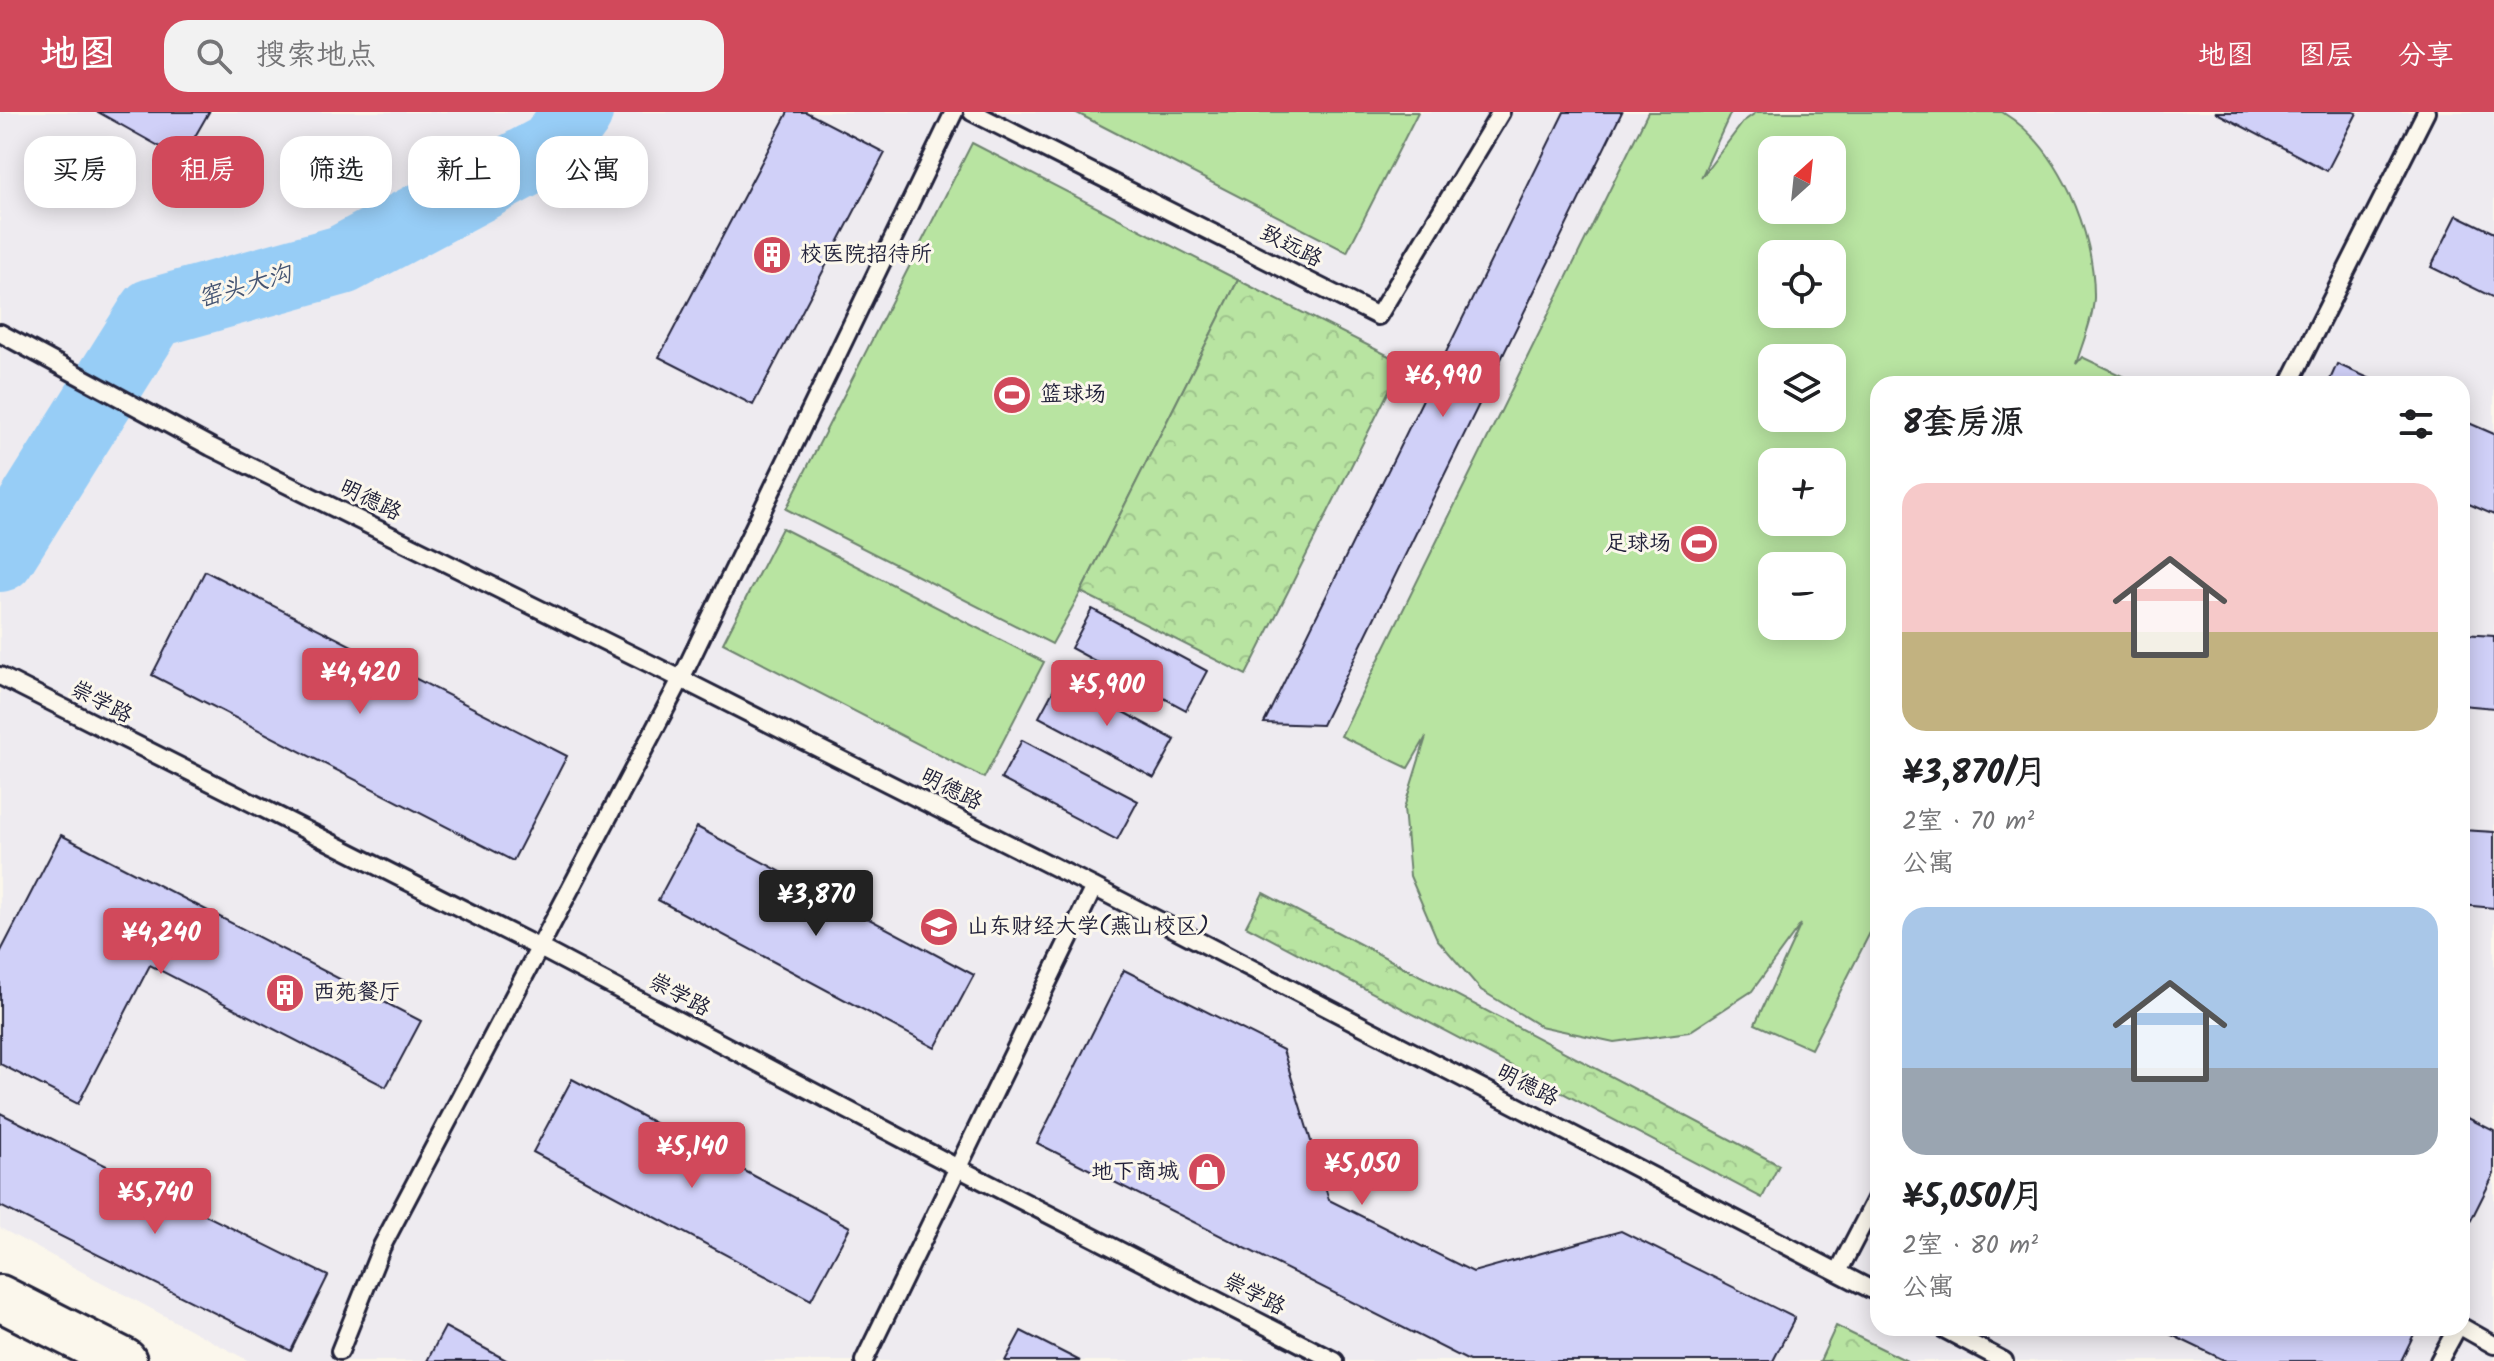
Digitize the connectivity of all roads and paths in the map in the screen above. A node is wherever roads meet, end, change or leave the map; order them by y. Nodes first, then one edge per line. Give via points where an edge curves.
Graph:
1 (954, 112) edge
2 (972, 112) edge
3 (1501, 112) edge
4 (2426, 112) edge
5 (2, 334) edge
6 (2293, 376) edge
7 (0, 676) edge
8 (681, 679) junction
9 (1094, 887) junction
10 (538, 947) junction
11 (958, 1168) junction
12 (1870, 1210) edge
13 (1838, 1272) junction
14 (1870, 1289) edge
15 (0, 1298) edge
16 (2470, 1333) edge
17 (1957, 1336) edge
18 (2454, 1336) edge
19 (2494, 1345) edge
20 (340, 1351) dead end
21 (124, 1361) edge
22 (864, 1361) edge
23 (1335, 1361) edge
24 (2004, 1361) edge
25 (2439, 1361) edge

1 - 8 lane
2 - 3 lane, 致远路 via 1378,316
4 - 6 lane
5 - 8 lane, 明德路 via 211,447
7 - 10 lane, 崇学路
8 - 9 lane, 明德路
8 - 10 lane
9 - 11 lane
9 - 13 lane, 明德路
10 - 11 lane, 崇学路
10 - 20 lane via 382,1246
11 - 22 lane
11 - 23 lane, 崇学路
12 - 13 lane
13 - 14 lane, 明德路
15 - 21 main road
16 - 19 lane
17 - 24 lane
18 - 25 lane

